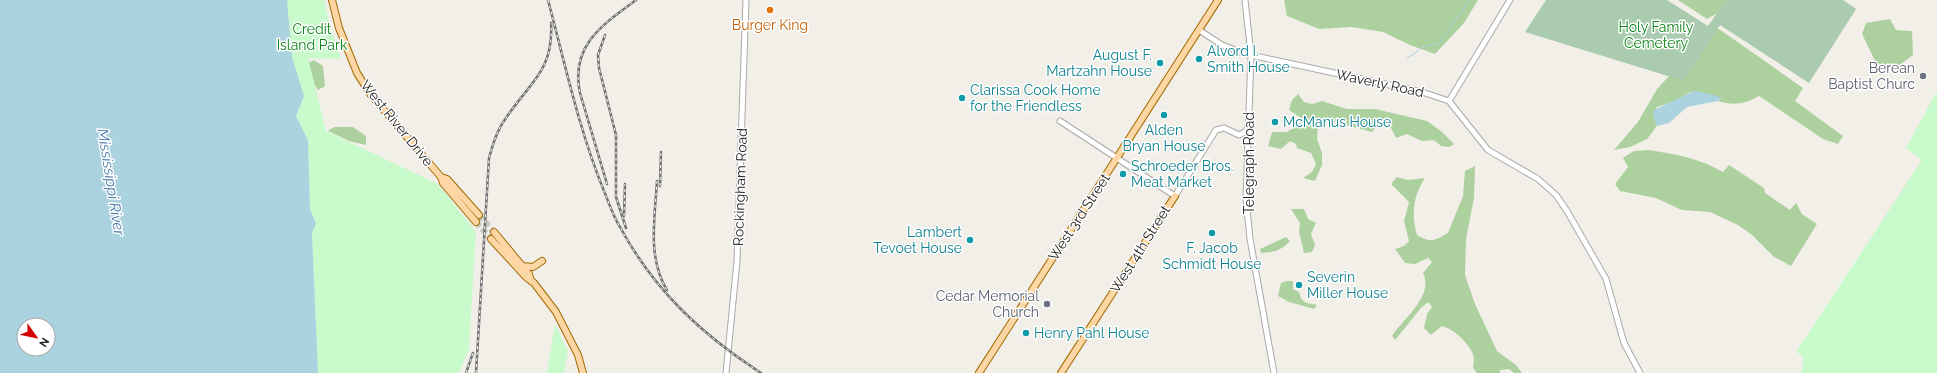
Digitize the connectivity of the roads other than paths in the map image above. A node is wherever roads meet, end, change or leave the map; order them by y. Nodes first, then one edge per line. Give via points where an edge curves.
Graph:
1 (332, 0) edge
2 (746, 0) edge
3 (1218, 0) edge
4 (1245, 0) edge
5 (1510, 0) edge
6 (1199, 30) junction
7 (1251, 55) junction
8 (1449, 101) junction
9 (1060, 121) dead end
10 (1248, 126) junction
11 (1239, 135) junction
12 (1248, 143) junction
13 (1117, 158) junction
14 (441, 177) junction
15 (1174, 196) junction
16 (479, 215) tunnel mouth
17 (476, 222) tunnel mouth
18 (494, 232) tunnel mouth
19 (491, 238) tunnel mouth
20 (542, 261) dead end
21 (522, 266) junction
22 (532, 281) junction
23 (583, 373) edge
24 (726, 373) edge
25 (979, 373) edge
26 (1061, 373) edge
27 (1274, 373) edge
28 (1640, 373) edge

1 - 14 main road, West River Drive via 338,28 357,73 371,95
2 - 24 street, Rockingham Road via 738,261
3 - 6 main road, West 3rd Street
4 - 7 street, Telegraph Road
5 - 8 street
6 - 7 street, Waverly Road via 1228,48
6 - 13 main road, West 3rd Street
7 - 8 street, Waverly Road via 1422,92
7 - 10 street, Telegraph Road
8 - 28 street via 1487,150 1538,179 1560,200 1606,279 1624,343
9 - 13 street
10 - 11 street via 1245,132
10 - 12 street, Telegraph Road
11 - 12 street
11 - 15 street, West 4th Street via 1220,127 1216,130
12 - 27 street, Telegraph Road via 1246,199 1249,226
13 - 15 street
13 - 25 main road, West 3rd Street
14 - 16 main road, West River Drive via 447,179
14 - 17 main road, West River Drive
15 - 26 main road, West 4th Street
18 - 21 main road
19 - 22 main road
20 - 21 main road via 533,267
21 - 22 main road
22 - 23 main road via 562,322 578,355

